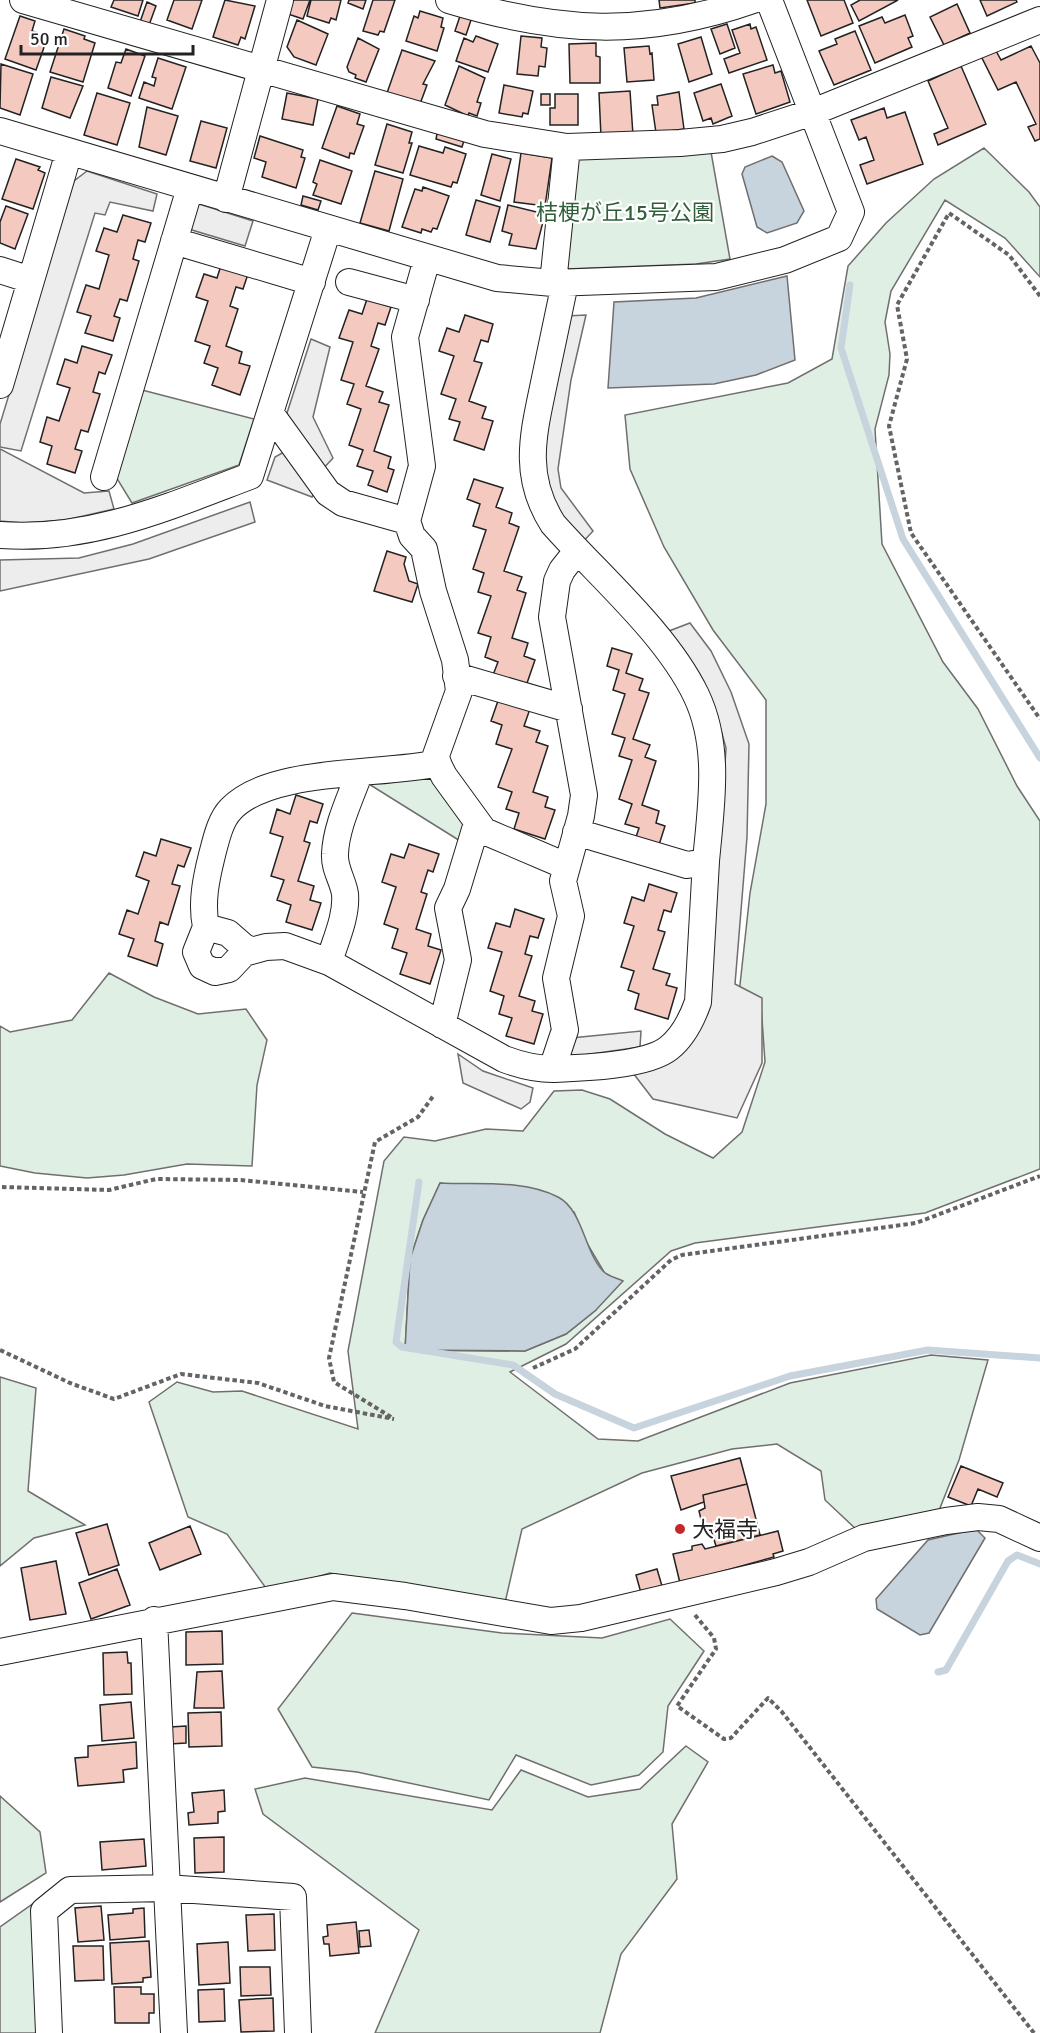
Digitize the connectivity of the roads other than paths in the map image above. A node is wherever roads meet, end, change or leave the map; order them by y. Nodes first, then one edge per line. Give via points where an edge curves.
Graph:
1 (23, 0) edge
2 (280, 0) edge
3 (449, 0) edge
4 (753, 0) edge
5 (769, 0) edge
6 (1040, 20) edge
7 (260, 69) junction
8 (813, 112) junction
9 (0, 131) edge
10 (567, 147) junction
11 (69, 152) junction
12 (190, 188) junction
13 (226, 199) junction
14 (328, 229) junction
15 (174, 241) junction
16 (427, 259) junction
17 (0, 270) edge
18 (31, 280) junction
19 (312, 282) junction
20 (349, 282) dead end
21 (559, 283) junction
22 (416, 300) junction
23 (0, 385) edge
24 (271, 414) junction
25 (104, 477) dead end
26 (406, 521) junction
27 (0, 535) edge
28 (577, 551) junction
29 (456, 676) junction
30 (569, 709) junction
31 (438, 763) junction
32 (360, 774) junction
33 (477, 823) junction
34 (576, 832) junction
35 (706, 861) junction
36 (566, 866) junction
37 (206, 927) junction
38 (251, 950) junction
39 (329, 962) junction
40 (442, 1025) junction
41 (552, 1069) junction
42 (1040, 1538) edge
43 (154, 1620) junction
44 (0, 1652) edge
45 (166, 1888) junction
46 (49, 2033) edge
47 (174, 2033) edge
48 (298, 2033) edge

1 - 7 street
2 - 7 street
3 - 4 street via 524,19 594,27 672,23
5 - 8 street
6 - 8 street
7 - 10 street via 485,135
7 - 13 street
8 - 10 street via 722,139
8 - 21 street via 851,212 839,238 785,260 716,276
9 - 11 street
10 - 21 street
11 - 12 street
11 - 18 street
12 - 13 street
12 - 15 street
13 - 14 street
14 - 16 street
14 - 19 street
15 - 19 street
15 - 25 street
16 - 21 street via 496,278
16 - 22 street
17 - 18 street
18 - 23 street
19 - 24 street
20 - 22 street
21 - 28 street via 531,453 541,505
22 - 26 street via 405,337 422,466
24 - 26 street via 328,493 344,503
24 - 27 street via 250,476 153,513 94,530 29,537
26 - 29 street via 412,536 424,549
28 - 30 street via 562,570 552,617
28 - 35 street via 664,644 704,714 713,785
29 - 30 street
29 - 31 street via 459,691 435,758
30 - 34 street via 584,795
31 - 32 street
31 - 33 street
32 - 37 street via 284,782 252,793 231,809 218,834 208,874 203,912
32 - 39 street via 335,853 335,869 342,881 345,901
33 - 36 street via 484,831
33 - 40 street via 448,908 458,960
34 - 35 street via 687,865
34 - 36 street
35 - 41 street via 698,1002 681,1036 653,1057
36 - 41 street via 563,881 571,916 556,978 565,1029
37 - 38 street via 228,933
37 - 38 street via 196,951 207,970 230,969
38 - 39 street via 285,946
39 - 40 street
40 - 41 street via 504,1059
42 - 43 street via 999,1519 962,1519 864,1538 776,1572 581,1618 551,1621 333,1587
43 - 44 street
43 - 45 street
45 - 46 street via 70,1890 44,1911
45 - 47 street
45 - 48 street via 293,1898

